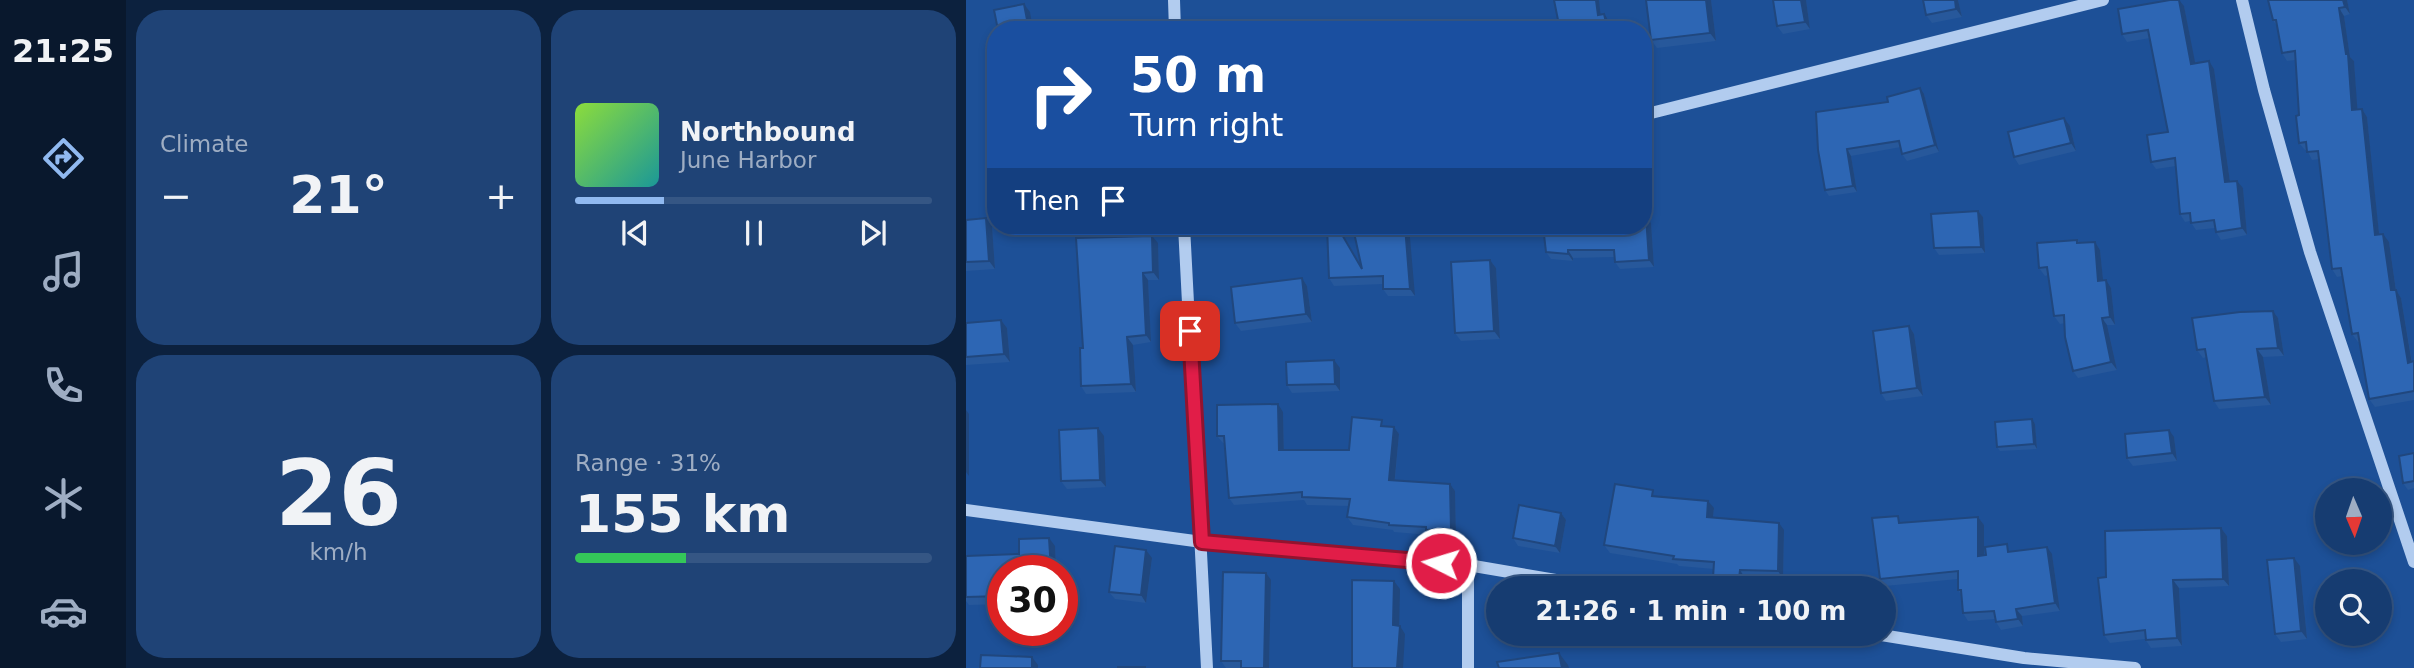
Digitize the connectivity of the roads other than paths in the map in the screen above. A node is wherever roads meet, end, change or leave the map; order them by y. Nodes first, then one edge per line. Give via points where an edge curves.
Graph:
1 (1174, 0) edge
2 (2103, 0) edge
3 (2242, 0) edge
4 (1175, 21) edge
5 (1652, 113) edge
6 (1185, 235) edge
7 (966, 510) edge
8 (1202, 542) junction
9 (2414, 562) edge
10 (1468, 565) junction
11 (1533, 576) edge
12 (1896, 638) edge
13 (2027, 663) edge
14 (1207, 668) edge
15 (1468, 668) edge
16 (2135, 668) edge

1 - 4 street
2 - 5 street
3 - 9 street via 2310,252
6 - 8 street
7 - 8 street
8 - 10 street
8 - 14 street
10 - 11 street
10 - 15 street
12 - 13 street
13 - 16 street

